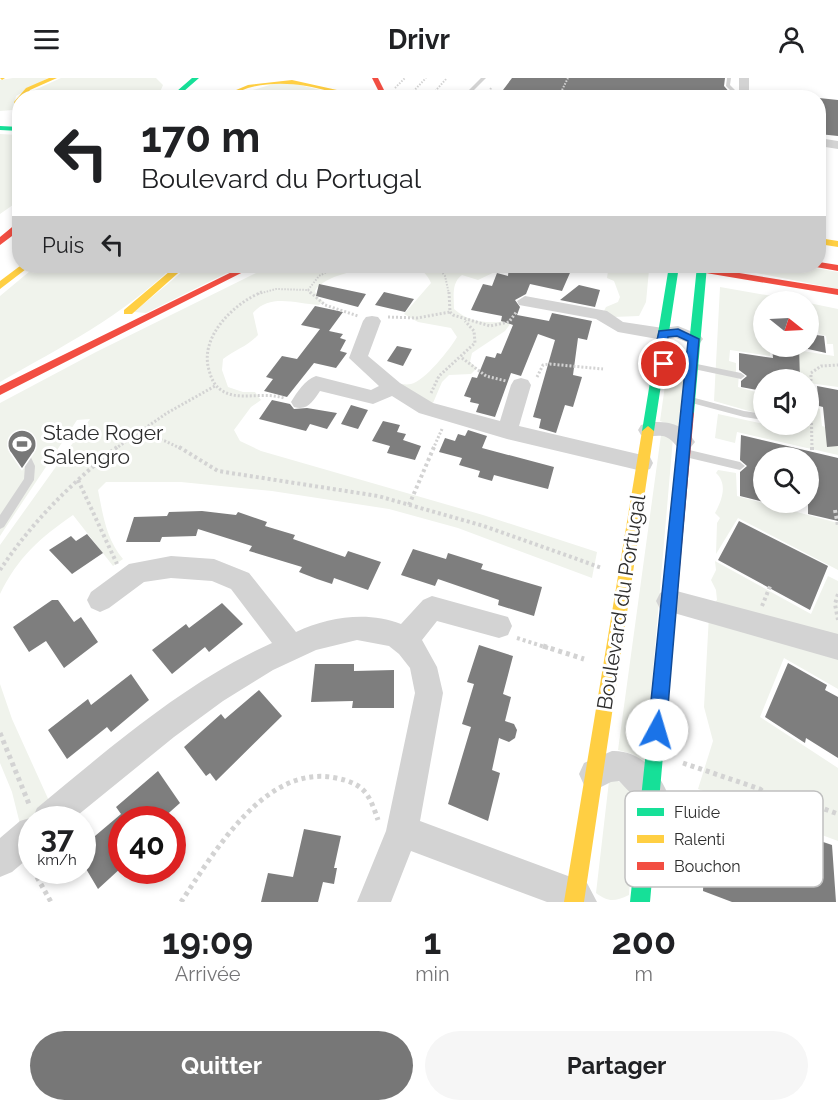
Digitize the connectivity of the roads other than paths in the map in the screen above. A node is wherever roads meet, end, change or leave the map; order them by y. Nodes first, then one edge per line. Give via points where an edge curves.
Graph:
1 (54, 78) edge
2 (196, 78) edge
3 (241, 78) edge
4 (375, 78) edge
5 (484, 78) edge
6 (478, 81) edge
7 (168, 83) dead end
8 (213, 89) edge
9 (28, 90) edge
10 (168, 90) edge
11 (182, 90) edge
12 (333, 90) edge
13 (387, 90) edge
14 (12, 232) edge
15 (0, 242) edge
16 (12, 243) edge
17 (0, 253) edge
18 (12, 265) edge
19 (16, 273) edge
20 (173, 273) edge
21 (236, 273) edge
22 (675, 273) edge
23 (700, 273) edge
24 (734, 273) edge
25 (0, 275) edge
26 (0, 286) edge
27 (838, 292) edge
28 (525, 301) road end
29 (372, 321) dead end
30 (663, 334) junction
31 (694, 339) junction
32 (659, 359) junction
33 (692, 366) junction
34 (741, 376) dead end
35 (521, 385) road end
36 (393, 388) junction
37 (0, 390) edge
38 (688, 399) junction
39 (301, 402) road end
40 (753, 415) edge
41 (648, 430) junction
42 (507, 431) junction
43 (684, 447) junction
44 (23, 452) dead end
45 (642, 463) junction
46 (740, 466) dead end
47 (0, 524) edge
48 (100, 600) dead end
49 (669, 601) junction
50 (499, 626) road end
51 (405, 640) junction
52 (291, 646) junction
53 (838, 647) edge
54 (594, 774) junction
55 (650, 791) edge
56 (651, 791) edge
57 (56, 806) edge
58 (402, 831) junction
59 (18, 841) edge
60 (0, 860) edge
61 (642, 887) edge
62 (577, 900) edge
63 (374, 902) edge
64 (640, 902) edge

1 - 9 main road
2 - 11 main road
3 - 8 main road
4 - 13 main road
5 - 6 lane
7 - 10 main road
8 - 12 main road via 282,79 321,83
14 - 15 main road
16 - 17 main road
18 - 25 main road
19 - 26 main road
20 - 37 main road via 125,314
21 - 37 main road
22 - 30 main road, Boulevard du Portugal
23 - 31 main road, Boulevard du Portugal
24 - 27 main road
28 - 30 street via 601,315 618,327
29 - 36 street via 358,358
30 - 31 street via 678,332
30 - 32 main road, Boulevard du Portugal
31 - 33 main road, Boulevard du Portugal
32 - 33 street via 674,369
32 - 41 main road, Boulevard du Portugal
33 - 34 lane
33 - 38 main road, Boulevard du Portugal
35 - 42 street
36 - 39 street via 373,397 316,383
36 - 42 street via 426,408
38 - 40 lane
38 - 43 main road, Boulevard du Portugal
41 - 43 street via 668,429 681,437
41 - 45 main road, Boulevard du Portugal
42 - 45 street
43 - 46 lane
43 - 49 main road, Boulevard du Portugal
44 - 47 lane via 30,466 29,480
45 - 54 main road, Boulevard du Portugal
48 - 52 street via 138,573 171,567 214,570 240,582
49 - 53 street
49 - 56 main road, Boulevard du Portugal
50 - 51 street via 432,608
51 - 52 street via 384,629 361,626
51 - 58 street via 428,672 429,693
52 - 57 street via 211,690
54 - 55 street via 606,766 624,768 642,779
54 - 62 main road, Boulevard du Portugal
58 - 62 street
58 - 63 street
59 - 60 street
61 - 64 main road, Boulevard du Portugal

